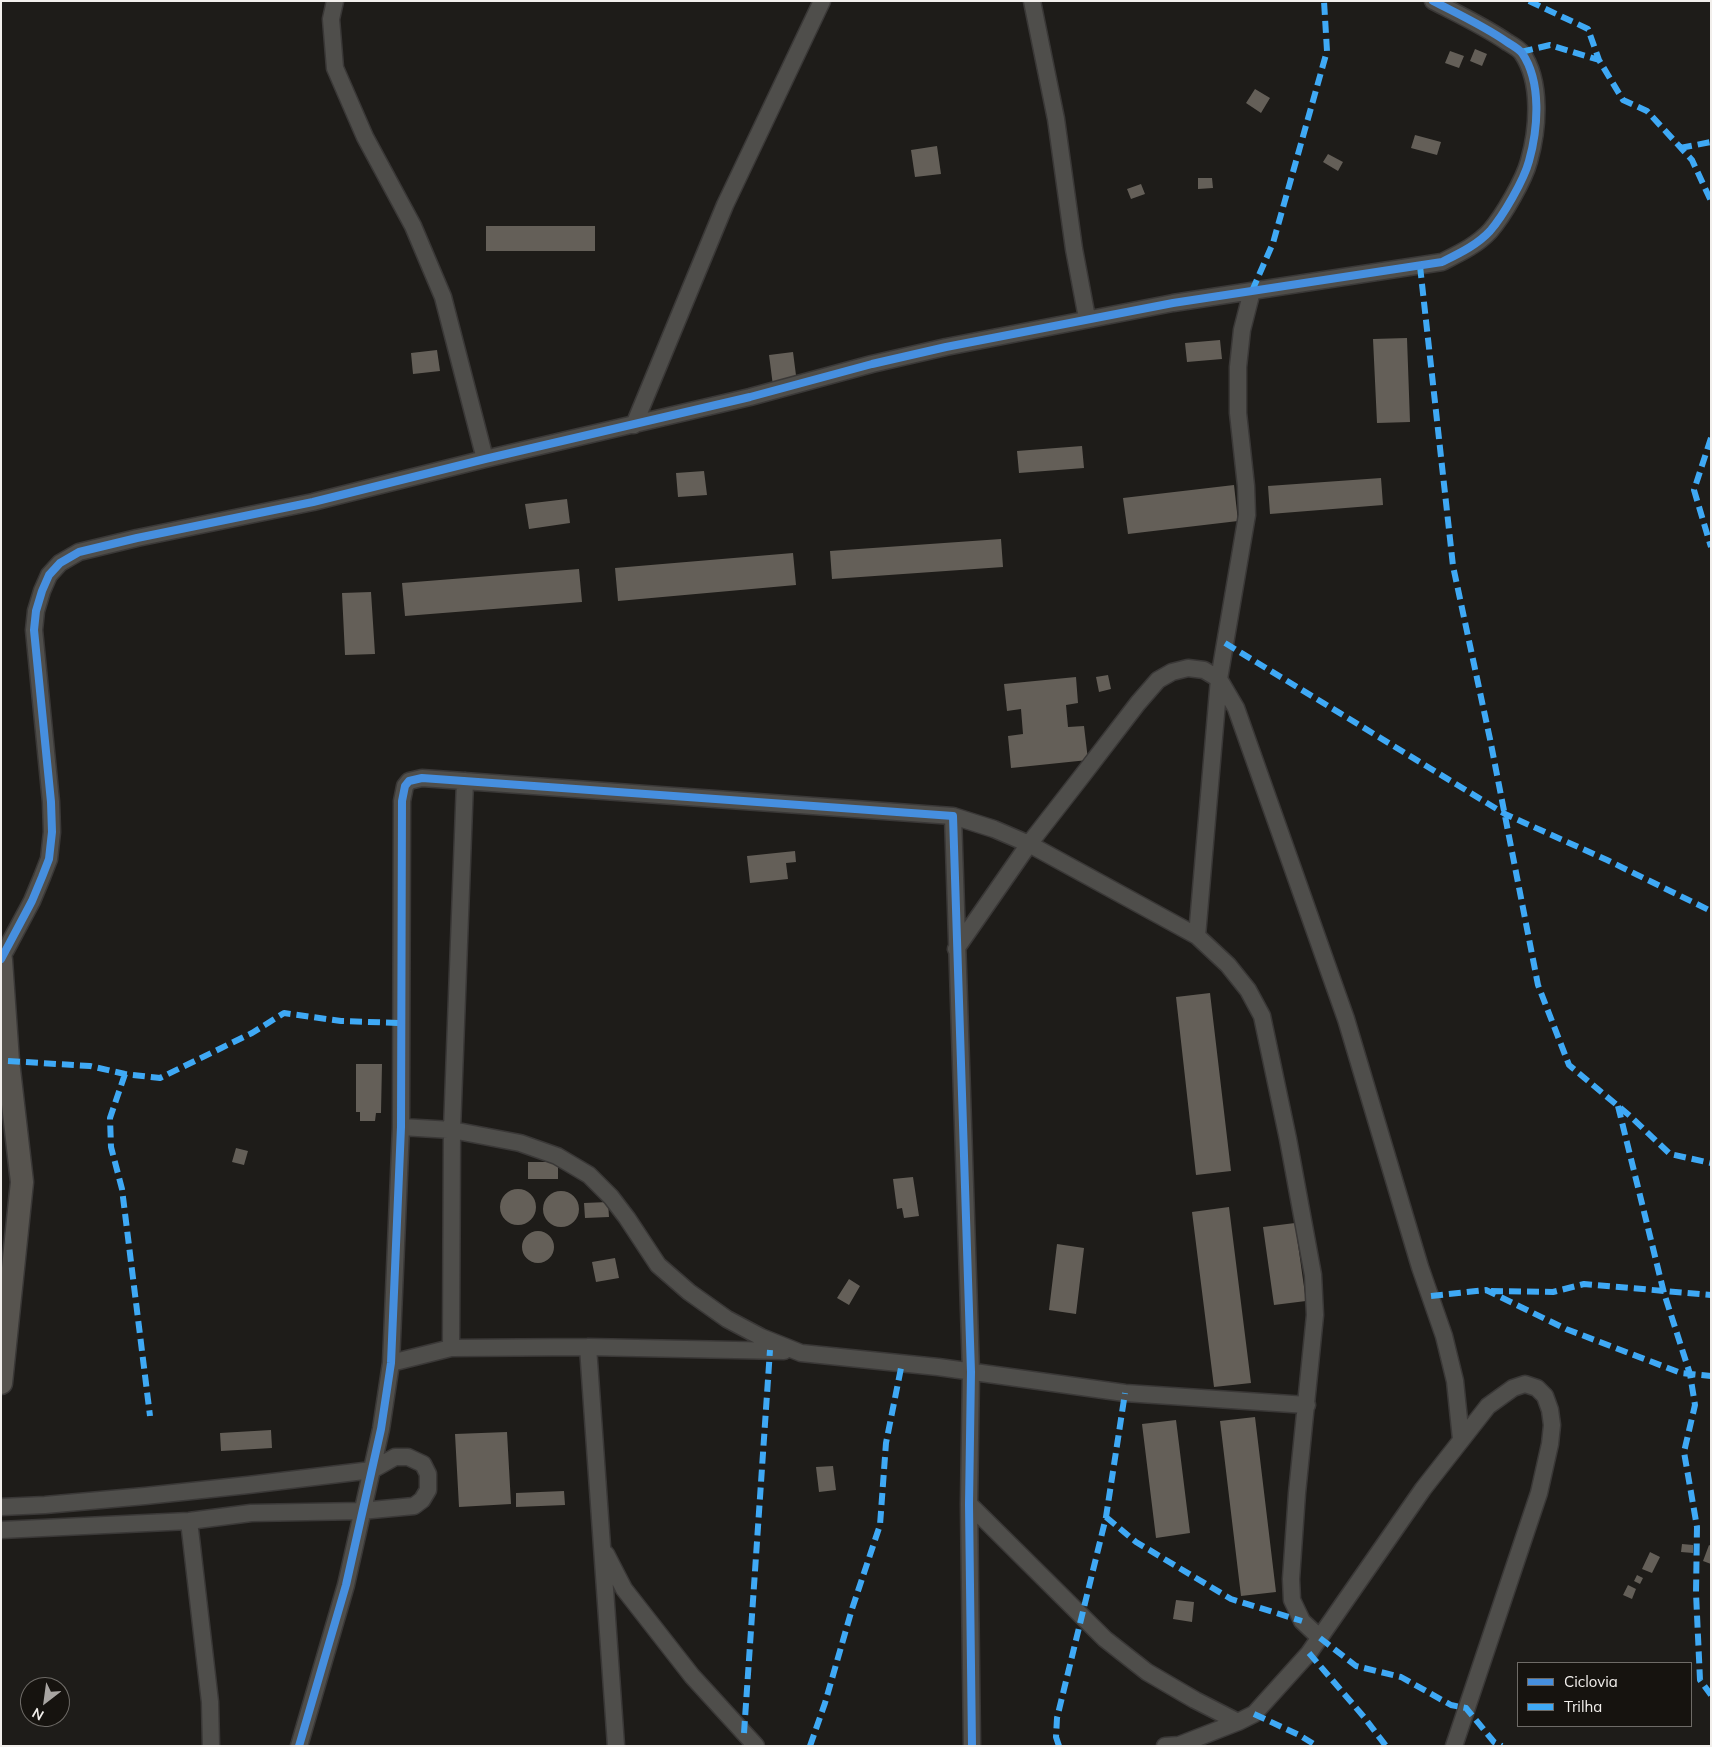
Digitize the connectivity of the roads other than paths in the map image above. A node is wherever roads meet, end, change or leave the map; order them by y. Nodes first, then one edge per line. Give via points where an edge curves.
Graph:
1 (335, 1) edge
2 (822, 1) edge
3 (1032, 1) edge
4 (1433, 1) edge
5 (1252, 291) junction
6 (1086, 318) junction
7 (634, 425) junction
8 (485, 459) junction
9 (1219, 679) junction
10 (465, 781) junction
11 (952, 816) junction
12 (1028, 844) junction
13 (1196, 936) junction
14 (956, 949) junction
15 (1, 960) edge
16 (401, 1128) junction
17 (452, 1130) junction
18 (588, 1347) junction
19 (451, 1348) junction
20 (801, 1353) junction
21 (391, 1363) junction
22 (971, 1372) junction
23 (1, 1383) edge
24 (1307, 1405) junction
25 (1461, 1439) junction
26 (372, 1470) junction
27 (969, 1504) junction
28 (1, 1507) edge
29 (361, 1511) junction
30 (189, 1521) junction
31 (1, 1530) edge
32 (602, 1547) junction
33 (1320, 1638) junction
34 (1238, 1722) junction
35 (211, 1746) edge
36 (299, 1746) edge
37 (616, 1746) edge
38 (756, 1746) edge
39 (972, 1746) edge
40 (1164, 1746) edge
41 (1454, 1746) edge

1 - 8 street via 331,18 336,68 365,137 413,226 443,297
2 - 7 street via 725,205
3 - 6 street via 1056,119
4 - 5 street via 1521,52 1532,72 1536,100 1529,162 1502,214 1490,231 1468,250 1442,262
5 - 6 street
5 - 9 street via 1242,330 1238,367 1238,413 1247,515
6 - 7 street via 872,364
7 - 8 street
8 - 15 street via 313,502 79,552 60,563 49,575 42,591 34,630 51,802 49,859 32,901
9 - 12 street via 1204,670 1188,668 1158,680
9 - 13 street
9 - 25 street via 1236,708 1346,1019 1420,1267 1444,1336 1455,1381
10 - 11 street
10 - 16 street via 416,779 409,781 403,792
10 - 17 street
11 - 12 street
11 - 14 street
12 - 13 street
12 - 14 street
13 - 24 street via 1228,965 1248,990 1262,1016 1313,1275 1316,1315
14 - 22 street
15 - 23 main road via 22,1182
16 - 17 street
16 - 21 street
17 - 19 street
17 - 20 street via 520,1143 557,1156 589,1175 611,1197 658,1265 689,1292 736,1324
18 - 19 street
18 - 20 street
18 - 32 street
19 - 21 street
20 - 22 street
21 - 26 street
22 - 24 street via 1125,1393
22 - 27 street
24 - 33 street via 1297,1493 1292,1600 1302,1620
25 - 33 street
25 - 41 street via 1488,1406 1514,1388 1525,1384 1537,1388 1545,1396 1552,1425 1539,1493
26 - 28 street via 229,1487
26 - 29 street
26 - 29 street via 395,1457 408,1457 423,1464 428,1474 428,1490 414,1506
27 - 34 street via 1105,1639 1147,1672
27 - 39 street
29 - 30 street via 251,1513
29 - 36 street via 346,1585
30 - 31 street
30 - 35 street via 210,1702
32 - 37 street
32 - 38 street via 624,1589 646,1618 692,1676
33 - 34 street via 1254,1714
34 - 40 street via 1179,1745

